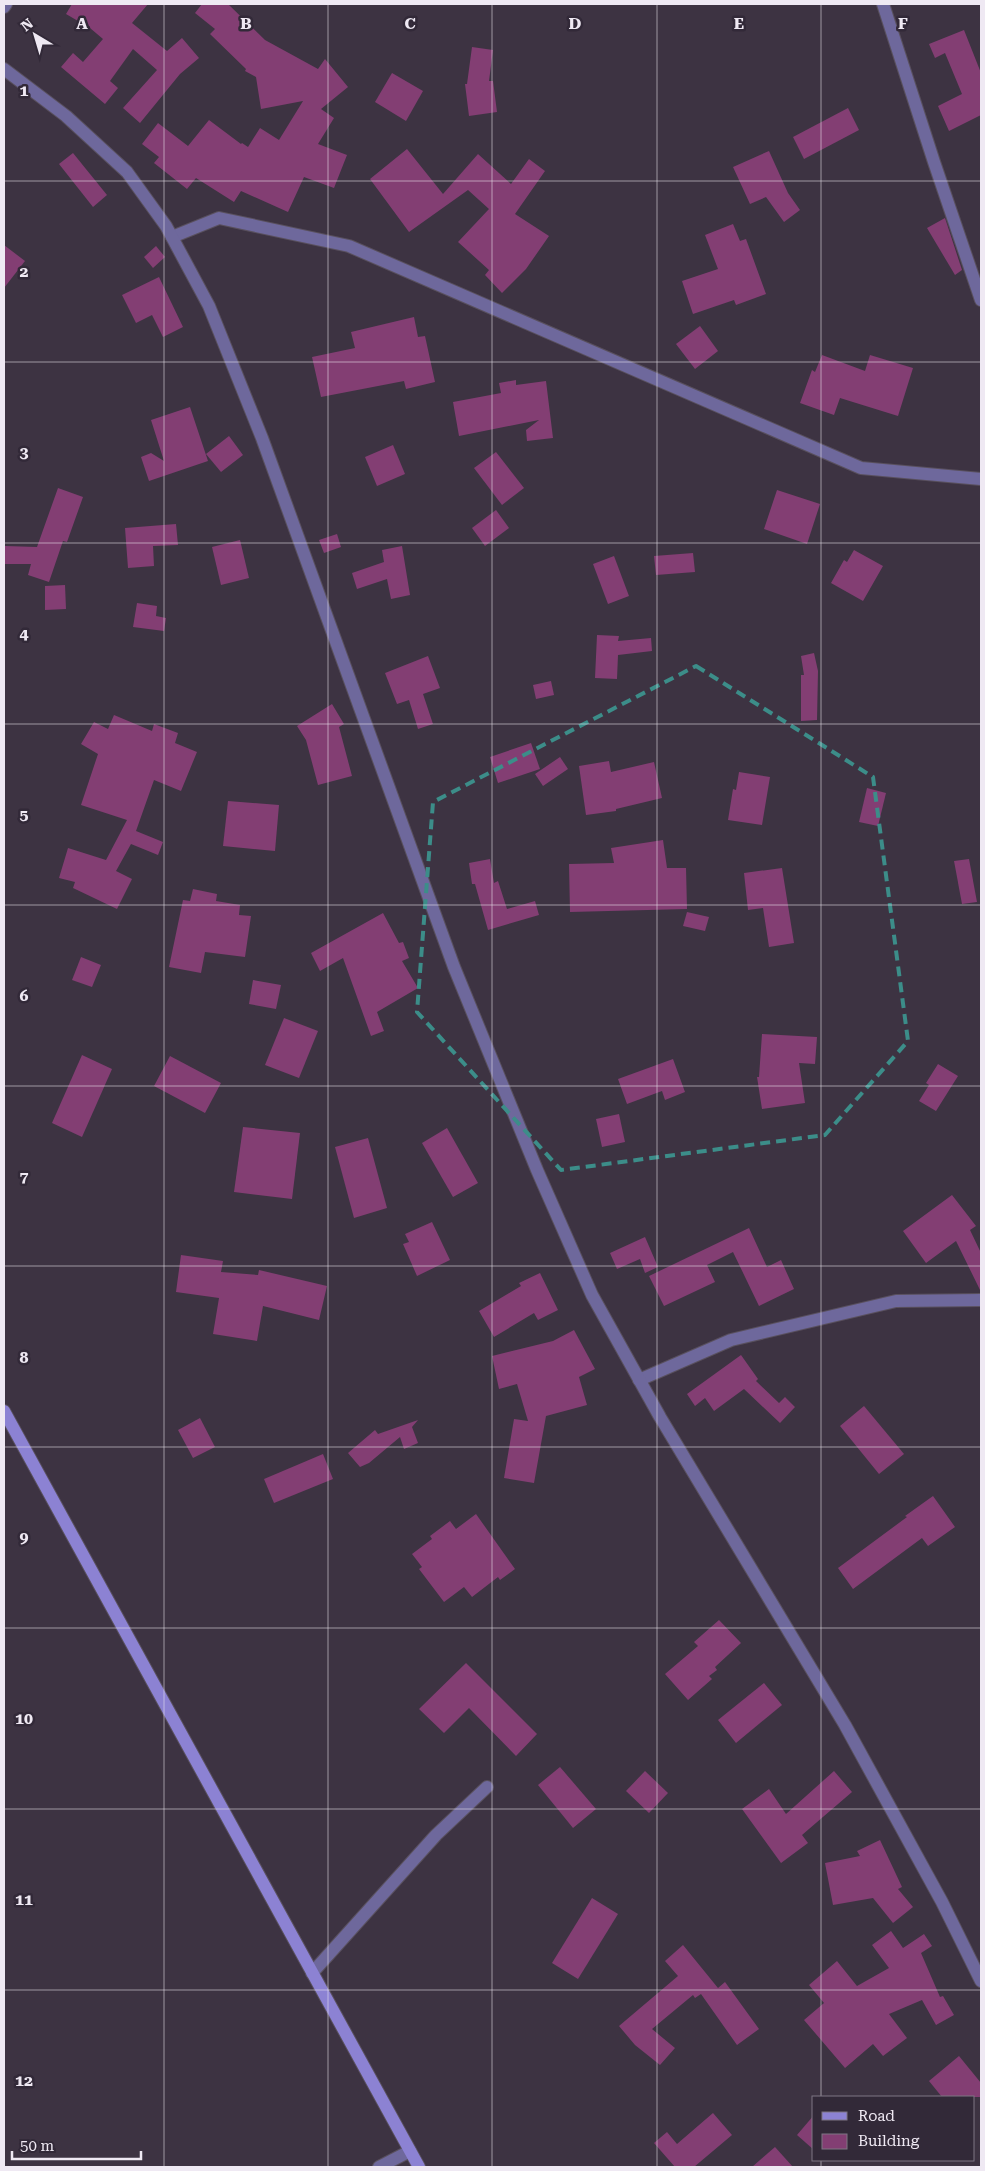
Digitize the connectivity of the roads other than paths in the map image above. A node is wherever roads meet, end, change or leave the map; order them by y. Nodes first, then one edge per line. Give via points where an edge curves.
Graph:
1 (6, 4) edge
2 (883, 4) edge
3 (4, 7) edge
4 (4, 69) edge
5 (172, 237) junction
6 (981, 300) edge
7 (981, 479) edge
8 (981, 1300) edge
9 (640, 1380) junction
10 (4, 1411) edge
11 (487, 1787) dead end
12 (312, 1973) junction
13 (981, 1981) edge
14 (410, 2151) junction
15 (379, 2167) edge
16 (419, 2167) edge

1 - 3 street
2 - 6 street
4 - 5 street via 66,116 126,172
5 - 7 street via 219,218 349,246 861,468
5 - 9 street via 209,306 262,438 454,967 533,1161 592,1295
8 - 9 street via 896,1300 731,1340
9 - 13 street via 845,1725 942,1902
10 - 12 main road
11 - 12 street via 436,1835
12 - 14 main road
14 - 15 street
14 - 16 main road

